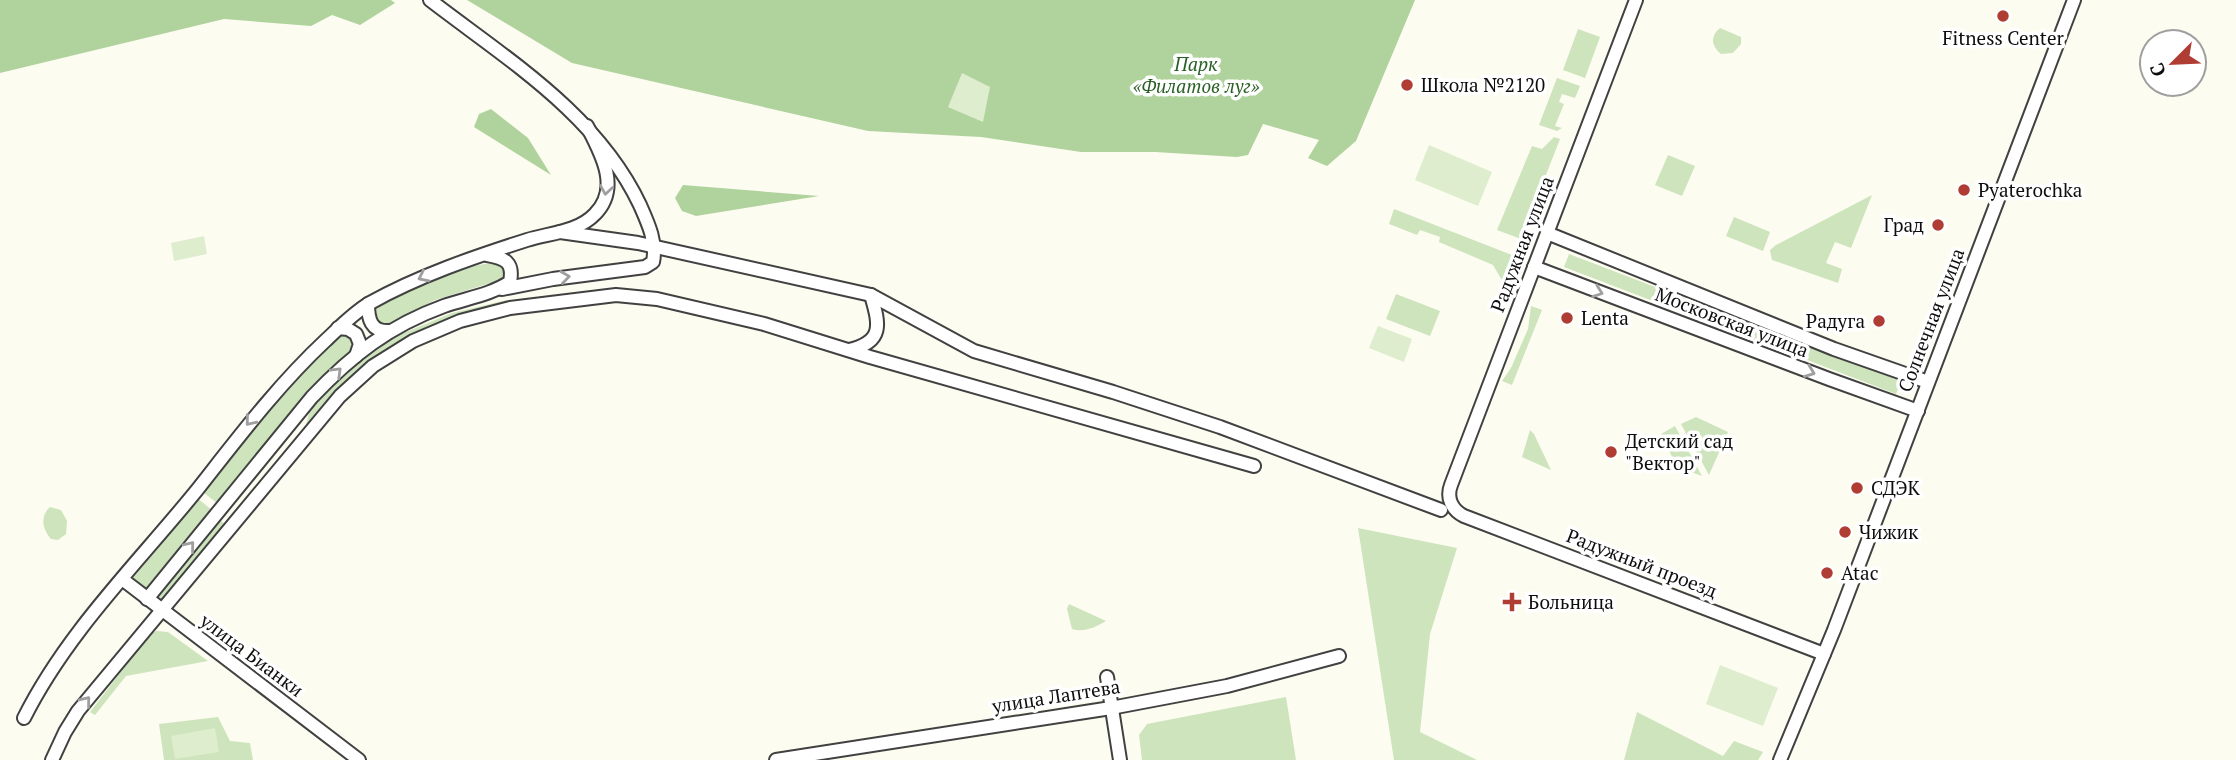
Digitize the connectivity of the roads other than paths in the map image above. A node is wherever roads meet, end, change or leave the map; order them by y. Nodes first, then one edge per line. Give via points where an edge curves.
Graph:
1 (430, 0) edge
2 (1636, 0) edge
3 (2074, 0) edge
4 (587, 126) junction
5 (561, 232) junction
6 (1547, 233) junction
7 (487, 255) junction
8 (1534, 267) junction
9 (498, 290) junction
10 (871, 295) junction
11 (368, 304) junction
12 (338, 328) junction
13 (389, 331) junction
14 (847, 350) junction
15 (356, 356) junction
16 (1928, 382) junction
17 (1917, 411) junction
18 (297, 416) junction
19 (290, 457) junction
20 (1254, 466) dead end
21 (1446, 506) junction
22 (122, 579) junction
23 (147, 600) junction
24 (161, 610) junction
25 (1824, 654) junction
26 (1339, 656) dead end
27 (1107, 677) dead end
28 (1111, 708) junction
29 (24, 718) dead end
30 (52, 760) edge
31 (359, 760) edge
32 (776, 760) edge
33 (1120, 760) edge
34 (1780, 760) edge

1 - 4 street via 563,102
2 - 6 street, Радужная улица
3 - 16 street, Солнечная улица
4 -> 5 street via 608,179 605,201 590,219
9 -> 4 street via 634,270 653,262 654,243 631,187
5 - 7 street
5 - 10 street, Радужный проезд via 638,243
6 - 8 street, Радужная улица
6 - 16 street, Московская улица via 1834,349
7 - 9 street via 502,257 512,271 510,282
7 -> 11 street via 434,271
8 -> 17 street, Московская улица
8 - 21 street, Радужная улица
9 - 13 street via 444,306
10 - 14 street via 878,328 864,346
10 - 21 street, Радужный проезд via 974,351 1220,427
11 - 12 street
11 - 13 street via 372,326
12 - 15 street via 356,334 360,344
12 -> 22 street via 270,397
13 - 15 street
14 - 19 street via 764,324 657,299 616,295 510,308 460,321 413,341 373,366 340,396
14 - 20 street
18 -> 15 street
16 - 17 street, Солнечная улица
17 - 25 street, Солнечная улица
18 - 19 street via 299,429
23 -> 18 street
19 - 24 street
21 - 25 street, Радужный проезд
22 - 23 street, улица Бианки
22 - 29 street via 67,647
23 - 24 street, улица Бианки
30 -> 24 street via 78,711
24 - 31 street, улица Бианки
25 - 34 street, Солнечная улица
26 - 28 street, улица Лаптева via 1227,686
27 - 28 street
28 - 32 street, улица Лаптева
28 - 33 street

